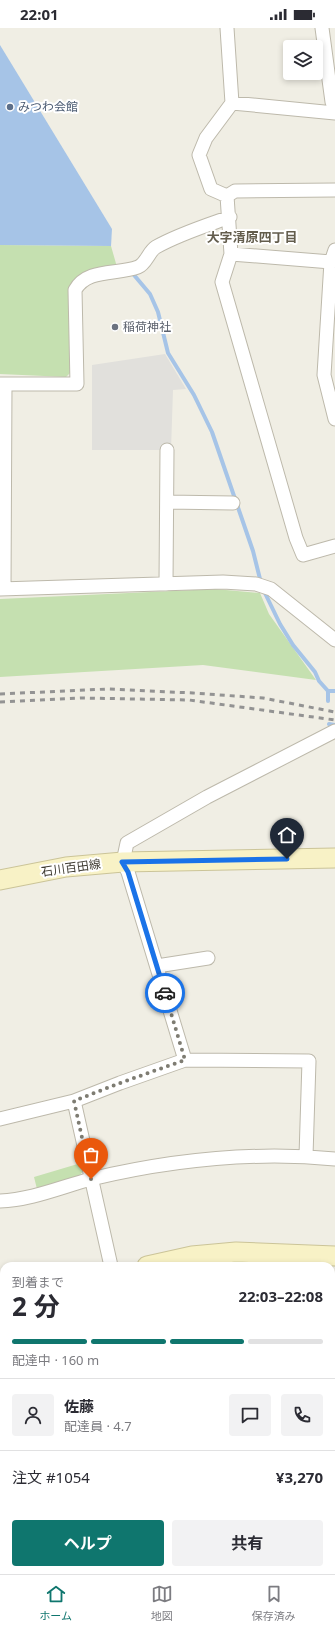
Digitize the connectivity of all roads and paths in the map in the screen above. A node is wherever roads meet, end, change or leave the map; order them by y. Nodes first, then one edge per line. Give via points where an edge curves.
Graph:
1 (227, 28) edge
2 (322, 28) edge
3 (232, 103) junction
4 (335, 107) edge
5 (335, 113) edge
6 (335, 190) edge
7 (227, 196) junction
8 (230, 217) junction
9 (231, 254) junction
10 (333, 256) edge
11 (3, 384) edge
12 (335, 419) edge
13 (167, 450) dead end
14 (2, 486) edge
15 (167, 502) junction
16 (233, 503) dead end
17 (335, 546) edge
18 (166, 584) junction
19 (2, 589) edge
20 (335, 640) edge
21 (335, 731) edge
22 (335, 854) edge
23 (326, 858) edge
24 (122, 862) junction
25 (335, 862) edge
26 (0, 880) edge
27 (208, 958) dead end
28 (157, 966) junction
29 (185, 1060) junction
30 (74, 1101) junction
31 (0, 1119) edge
32 (306, 1156) junction
33 (335, 1159) edge
34 (91, 1179) junction
35 (0, 1201) edge
36 (335, 1256) edge
37 (109, 1262) edge
38 (165, 1262) edge

1 - 3 street
2 - 4 street via 332,102
3 - 5 street
3 - 7 street via 206,138 199,155 211,189
6 - 7 street via 235,191
7 - 8 street
8 - 9 street
8 - 11 street via 177,236 154,248 140,266 121,272 96,274 79,284 75,290 77,384
9 - 10 street
9 - 17 street via 222,282 296,538 303,555
10 - 12 street via 324,375
11 - 14 street
13 - 15 street
14 - 19 street
15 - 16 street
15 - 18 street
18 - 19 street
18 - 20 street via 256,584 271,589
21 - 24 street via 202,800 127,843
22 - 23 street
23 - 24 main road, 石川百田線
23 - 25 street
24 - 26 main road, 石川百田線 via 66,867
24 - 28 street via 128,872
27 - 28 street
28 - 29 street
29 - 30 street
29 - 32 street via 309,1061
30 - 31 street
30 - 34 street
32 - 33 street
32 - 34 street via 215,1158
34 - 35 street via 15,1201
34 - 37 street
36 - 38 main road via 236,1252 192,1256

